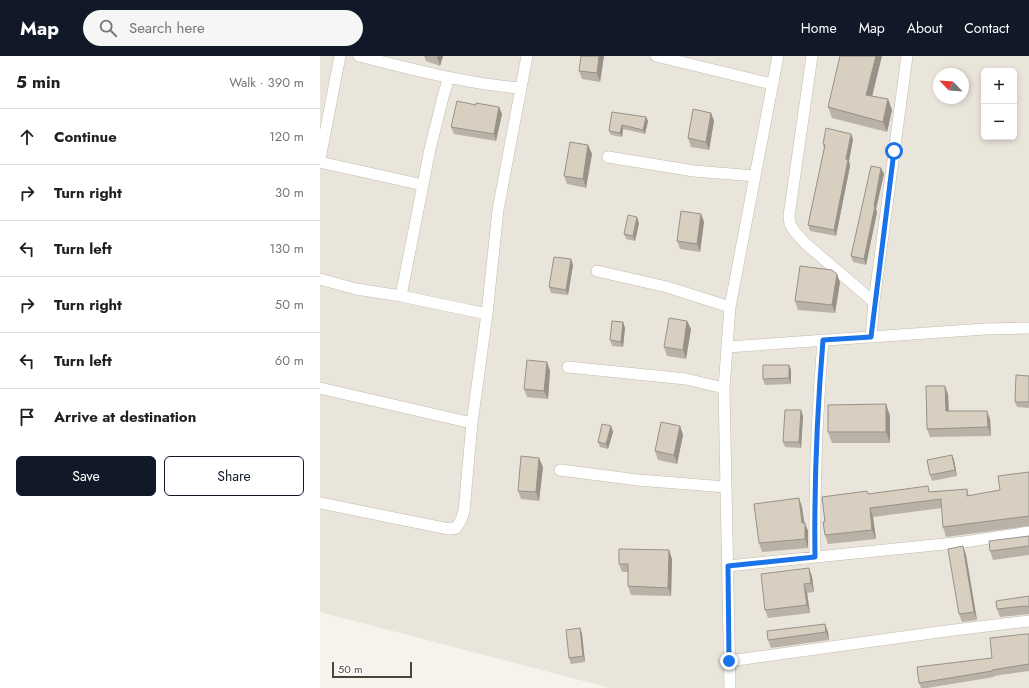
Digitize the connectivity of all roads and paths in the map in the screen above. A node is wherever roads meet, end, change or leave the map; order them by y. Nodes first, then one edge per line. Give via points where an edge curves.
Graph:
1 (340, 56) edge
2 (359, 56) edge
3 (527, 56) edge
4 (656, 56) edge
5 (778, 56) edge
6 (812, 56) edge
7 (907, 56) edge
8 (449, 77) junction
9 (772, 84) junction
10 (521, 88) junction
11 (608, 157) dead end
12 (320, 160) edge
13 (755, 176) junction
14 (423, 185) junction
15 (597, 271) dead end
16 (320, 279) edge
17 (401, 296) junction
18 (874, 302) junction
19 (730, 307) junction
20 (487, 314) junction
21 (1029, 328) edge
22 (871, 337) junction
23 (823, 340) junction
24 (727, 347) junction
25 (568, 367) dead end
26 (320, 388) edge
27 (724, 388) junction
28 (472, 423) junction
29 (560, 470) dead end
30 (726, 488) junction
31 (320, 503) edge
32 (1029, 532) edge
33 (815, 557) junction
34 (728, 566) junction
35 (1029, 621) edge
36 (729, 661) junction
37 (730, 688) edge

1 - 12 street
2 - 8 street
3 - 10 street
4 - 9 street
5 - 9 street
6 - 18 street via 789,216 790,224 806,244
7 - 18 street
8 - 10 street
8 - 14 street
9 - 13 street
10 - 20 street via 498,210
11 - 13 street via 694,171
12 - 14 street
13 - 19 street
14 - 17 street
15 - 19 street via 668,287
16 - 17 street via 356,289
17 - 20 street
18 - 22 street
19 - 24 street
20 - 28 street
21 - 22 street
22 - 23 street
23 - 24 street
23 - 33 street via 817,407
24 - 27 street
25 - 27 street via 686,379
26 - 28 street
27 - 30 street
28 - 31 street via 464,511 456,528 449,529
29 - 30 street
30 - 34 street
32 - 33 street via 964,542
33 - 34 street
34 - 36 street
35 - 36 street via 946,630
36 - 37 street

